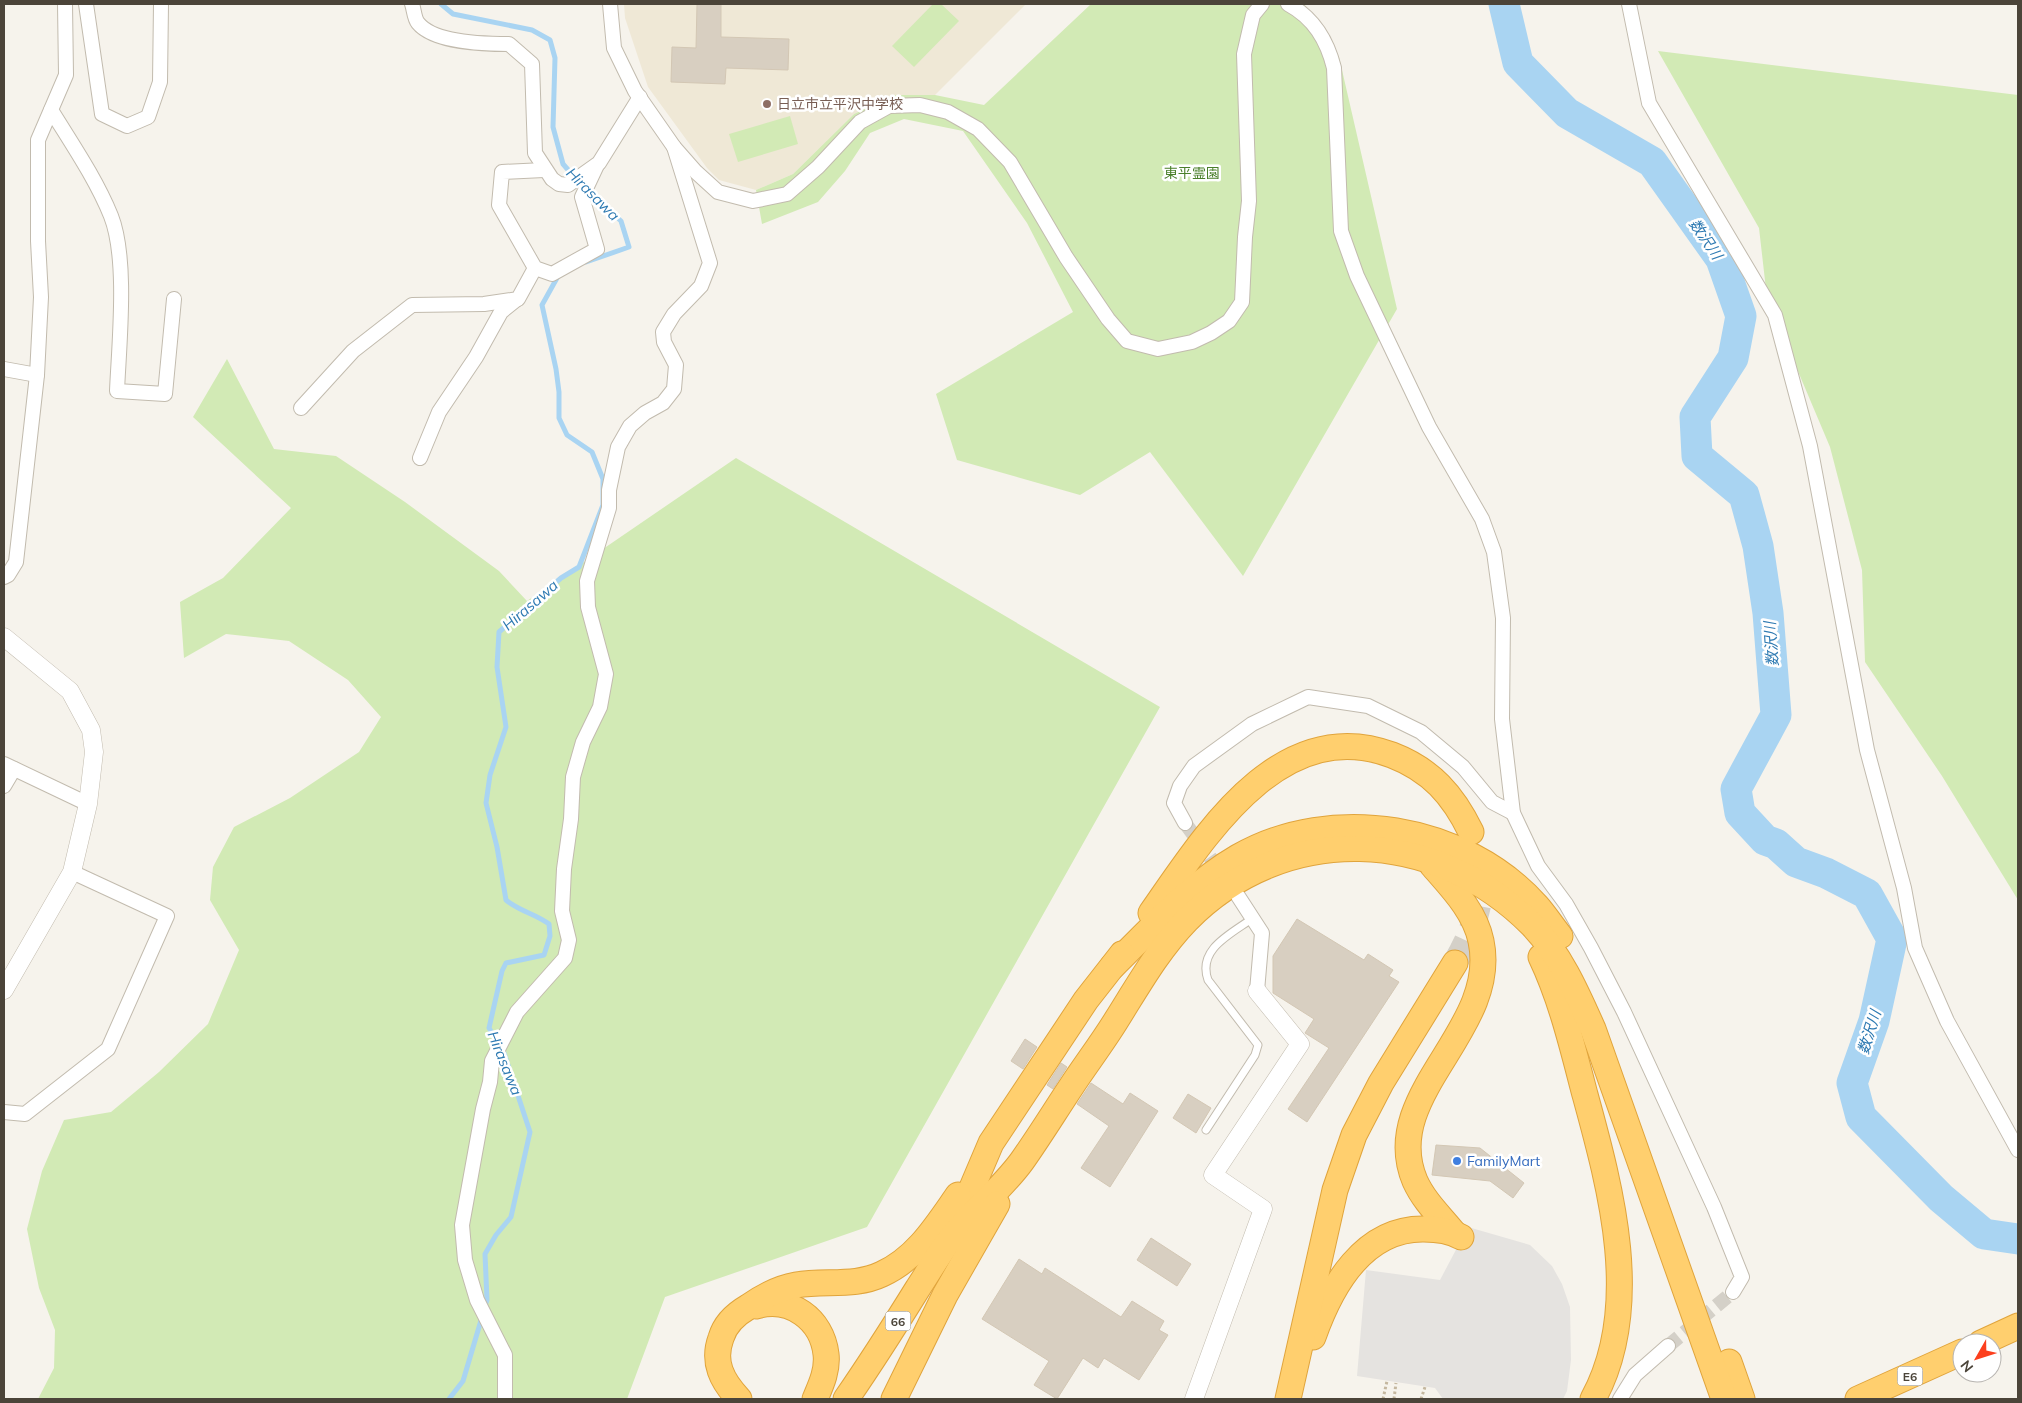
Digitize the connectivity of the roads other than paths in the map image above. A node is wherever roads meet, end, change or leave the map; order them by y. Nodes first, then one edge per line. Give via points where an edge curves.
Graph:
1 (65, 4) edge
2 (86, 4) edge
3 (161, 4) edge
4 (412, 4) edge
5 (610, 4) edge
6 (1262, 4) edge
7 (1288, 4) edge
8 (1629, 4) edge
9 (640, 97) junction
10 (51, 110) junction
11 (674, 147) junction
12 (544, 170) junction
13 (586, 179) junction
14 (534, 268) junction
15 (174, 299) dead end
16 (518, 299) junction
17 (4, 369) edge
18 (37, 375) junction
19 (301, 408) dead end
20 (420, 458) dead end
21 (4, 578) edge
22 (4, 637) edge
23 (9, 766) edge
24 (4, 786) edge
25 (88, 804) junction
26 (1513, 813) junction
27 (1185, 823) tunnel mouth
28 (1471, 832) dead end
29 (1428, 859) junction
30 (72, 872) junction
31 (1238, 896) dead end
32 (1511, 908) junction
33 (1253, 918) junction
34 (1455, 963) tunnel mouth
35 (1113, 966) junction
36 (4, 990) edge
37 (1256, 991) joint
38 (4, 1112) edge
39 (1206, 1130) dead end
40 (991, 1144) junction
41 (2018, 1150) edge
42 (1021, 1163) junction
43 (949, 1242) junction
44 (1733, 1292) tunnel mouth
45 (739, 1313) junction
46 (2018, 1326) edge
47 (2002, 1333) edge
48 (1668, 1346) tunnel mouth
49 (1952, 1357) edge
50 (1288, 1395) edge
51 (505, 1399) edge
52 (739, 1399) edge
53 (815, 1399) edge
54 (846, 1399) edge
55 (894, 1399) edge
56 (1194, 1399) edge
57 (1593, 1399) edge
58 (1620, 1399) edge
59 (1724, 1399) edge
60 (1742, 1399) edge
61 (1858, 1399) edge

1 - 10 street via 66,75
2 - 3 street via 102,114 128,126 148,117 160,82
4 - 12 street via 417,22 434,35 488,44 509,44 532,64 535,153
5 - 9 street via 614,48
6 - 11 street via 1253,15 1244,54 1249,201 1242,302 1229,321 1211,333 1172,348 1148,347 1127,341 1066,257 1010,162 978,129 948,112 920,105 889,106 860,122 818,167 787,194 753,202 718,192
7 - 26 street via 1314,25 1328,45 1334,68 1341,232 1357,276 1430,427 1482,519 1494,552 1503,618 1502,718
8 - 41 street via 1649,103 1776,315 1810,446 1867,750 1904,888 1915,948 1947,1021
9 - 11 street
9 - 13 street
10 - 15 street via 89,172 112,218 121,260 117,392 165,394
10 - 18 street via 38,140 38,241 42,297
11 - 51 street via 710,263 702,286 674,314 663,332 664,342 676,365 674,389 662,403 645,412 630,426 618,448 609,490 609,508 587,581 588,607 606,674 600,707 583,742 573,777 572,820 564,869 562,911 569,940 564,958 517,1012 492,1061 462,1225 465,1260 477,1300 505,1355
12 - 13 street via 559,184 568,185
12 - 14 street via 502,172 501,180 499,205
13 - 14 street via 582,197 597,249 552,274
14 - 16 street
16 - 19 street via 484,304 412,305 353,351
16 - 20 street via 501,312 476,358 439,412
17 - 18 street
18 - 21 street via 16,562
22 - 25 street via 54,676 70,691 81,708 91,730 94,752
23 - 24 street
23 - 25 street
25 - 30 street
26 - 27 street via 1492,802 1463,766 1421,732 1368,706 1308,697 1252,724 1194,766 1180,786 1174,803
26 - 44 street via 1538,866 1592,948 1640,1044 1742,1277
28 - 35 highway via 1460,810 1436,780 1399,758 1381,751 1342,747 1287,760 1256,783 1225,815 1184,866
29 - 32 highway via 1487,889
29 - 42 highway via 1380,850 1303,853 1266,864 1212,898 1162,947
29 - 50 highway via 1468,909 1481,940 1479,989 1470,1014 1416,1106 1410,1132 1409,1156 1415,1180 1429,1204 1458,1236 1408,1229 1377,1242 1355,1259 1334,1290 1300,1375
30 - 36 street
30 - 38 street via 167,916 108,1049 25,1114
31 - 33 street
32 - 57 highway via 1537,948 1559,1002 1607,1176 1614,1213 1619,1273 1616,1326
32 - 59 highway via 1532,925 1557,959 1593,1029
33 - 37 street via 1262,933
33 - 39 lane via 1210,951 1206,960 1208,980 1258,1045 1255,1055
34 - 50 highway via 1381,1083 1354,1135 1335,1190
35 - 40 highway via 1086,1000
35 - 60 highway via 1201,882 1239,856 1294,834 1348,827 1400,830 1448,845 1492,869 1536,905 1554,927 1602,1010
37 - 56 street via 1300,1044 1213,1175 1263,1209
40 - 43 highway
40 - 45 highway via 930,1234 914,1252 891,1269 858,1282 795,1285 766,1296
42 - 43 highway
42 - 55 highway via 945,1295
43 - 54 highway, 66
45 - 52 highway via 722,1334 717,1361 720,1374
45 - 53 highway via 762,1304 776,1303 802,1312 814,1324 826,1354 826,1368
46 - 47 highway
48 - 58 street via 1635,1375
49 - 61 highway, E6

